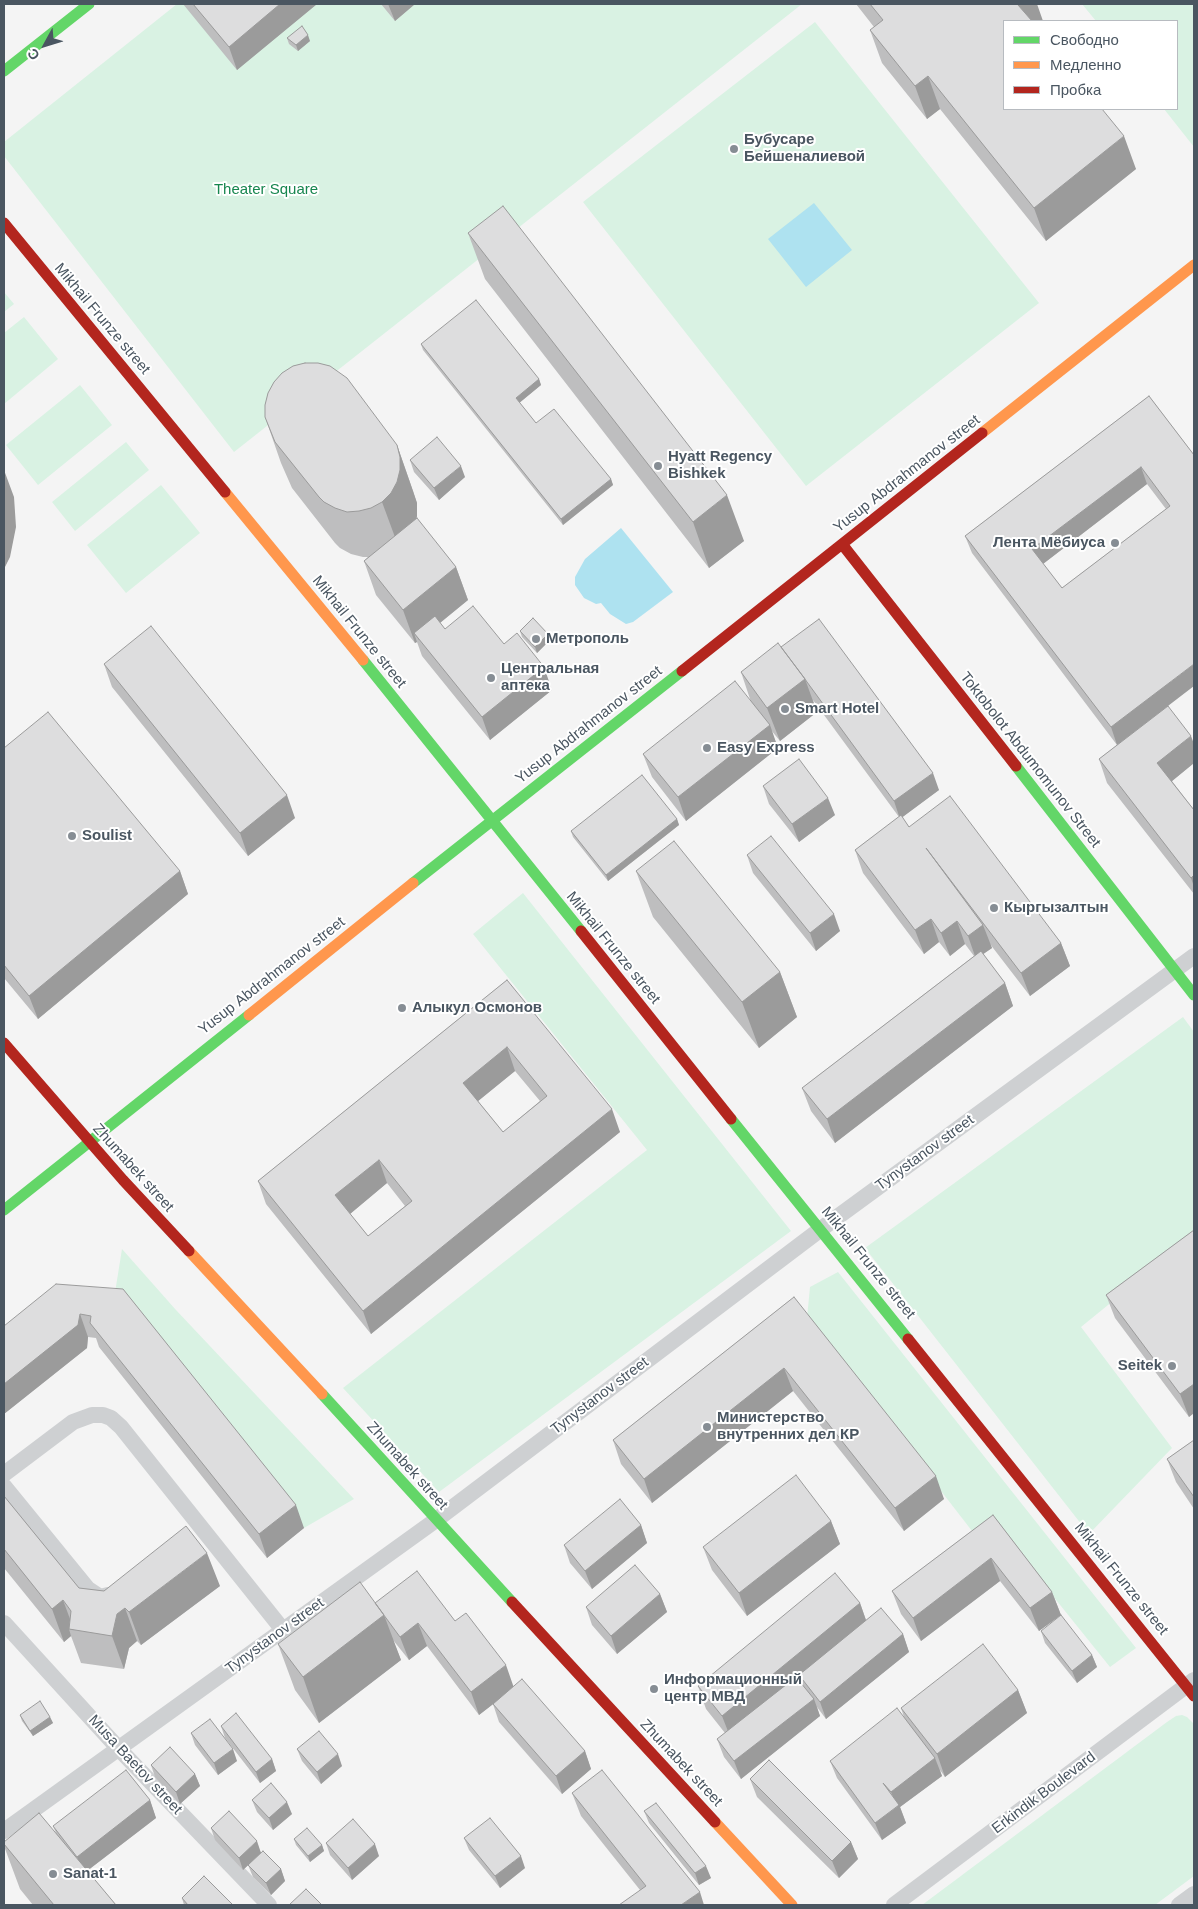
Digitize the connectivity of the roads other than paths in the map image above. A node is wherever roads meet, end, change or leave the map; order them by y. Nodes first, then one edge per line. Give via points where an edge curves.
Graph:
1 (89, 4) edge
2 (4, 71) edge
3 (4, 223) edge
4 (1194, 265) edge
5 (842, 544) junction
6 (492, 820) junction
7 (1194, 956) edge
8 (1174, 970) junction
9 (1194, 996) edge
10 (4, 1043) edge
11 (88, 1142) junction
12 (4, 1210) edge
13 (821, 1229) junction
14 (4, 1474) edge
15 (4, 1486) edge
16 (436, 1520) junction
17 (200, 1526) junction
18 (184, 1537) edge
19 (123, 1583) edge
20 (4, 1623) edge
21 (283, 1630) junction
22 (1192, 1687) edge
23 (119, 1748) junction
24 (4, 1831) edge
25 (1194, 1894) edge
26 (269, 1905) edge
27 (792, 1905) edge
28 (894, 1905) edge
29 (1179, 1905) edge

1 - 2 main road
3 - 6 main road, Mikhail Frunze street
4 - 5 main road, Yusup Abdrahmanov street
5 - 6 main road, Yusup Abdrahmanov street
5 - 8 main road, Toktobolot Abdumomunov Street
6 - 11 main road, Yusup Abdrahmanov street
6 - 13 main road, Mikhail Frunze street
7 - 8 street, Tynystanov street
8 - 9 main road, Toktobolot Abdumomunov Street
8 - 13 street, Tynystanov street
10 - 11 main road, Zhumabek street
11 - 12 main road, Yusup Abdrahmanov street
11 - 16 main road, Zhumabek street
13 - 16 street, Tynystanov street
13 - 22 main road, Mikhail Frunze street
14 - 17 street via 73,1422 103,1415 120,1427
15 - 19 street via 88,1589 100,1597
16 - 21 street, Tynystanov street
16 - 27 main road, Zhumabek street
17 - 18 street
17 - 21 street
20 - 23 street, Musa Baetov street
21 - 23 street, Tynystanov street
22 - 28 street, Erkindik Boulevard
23 - 24 street, Tynystanov street
23 - 26 street, Musa Baetov street
25 - 29 street

